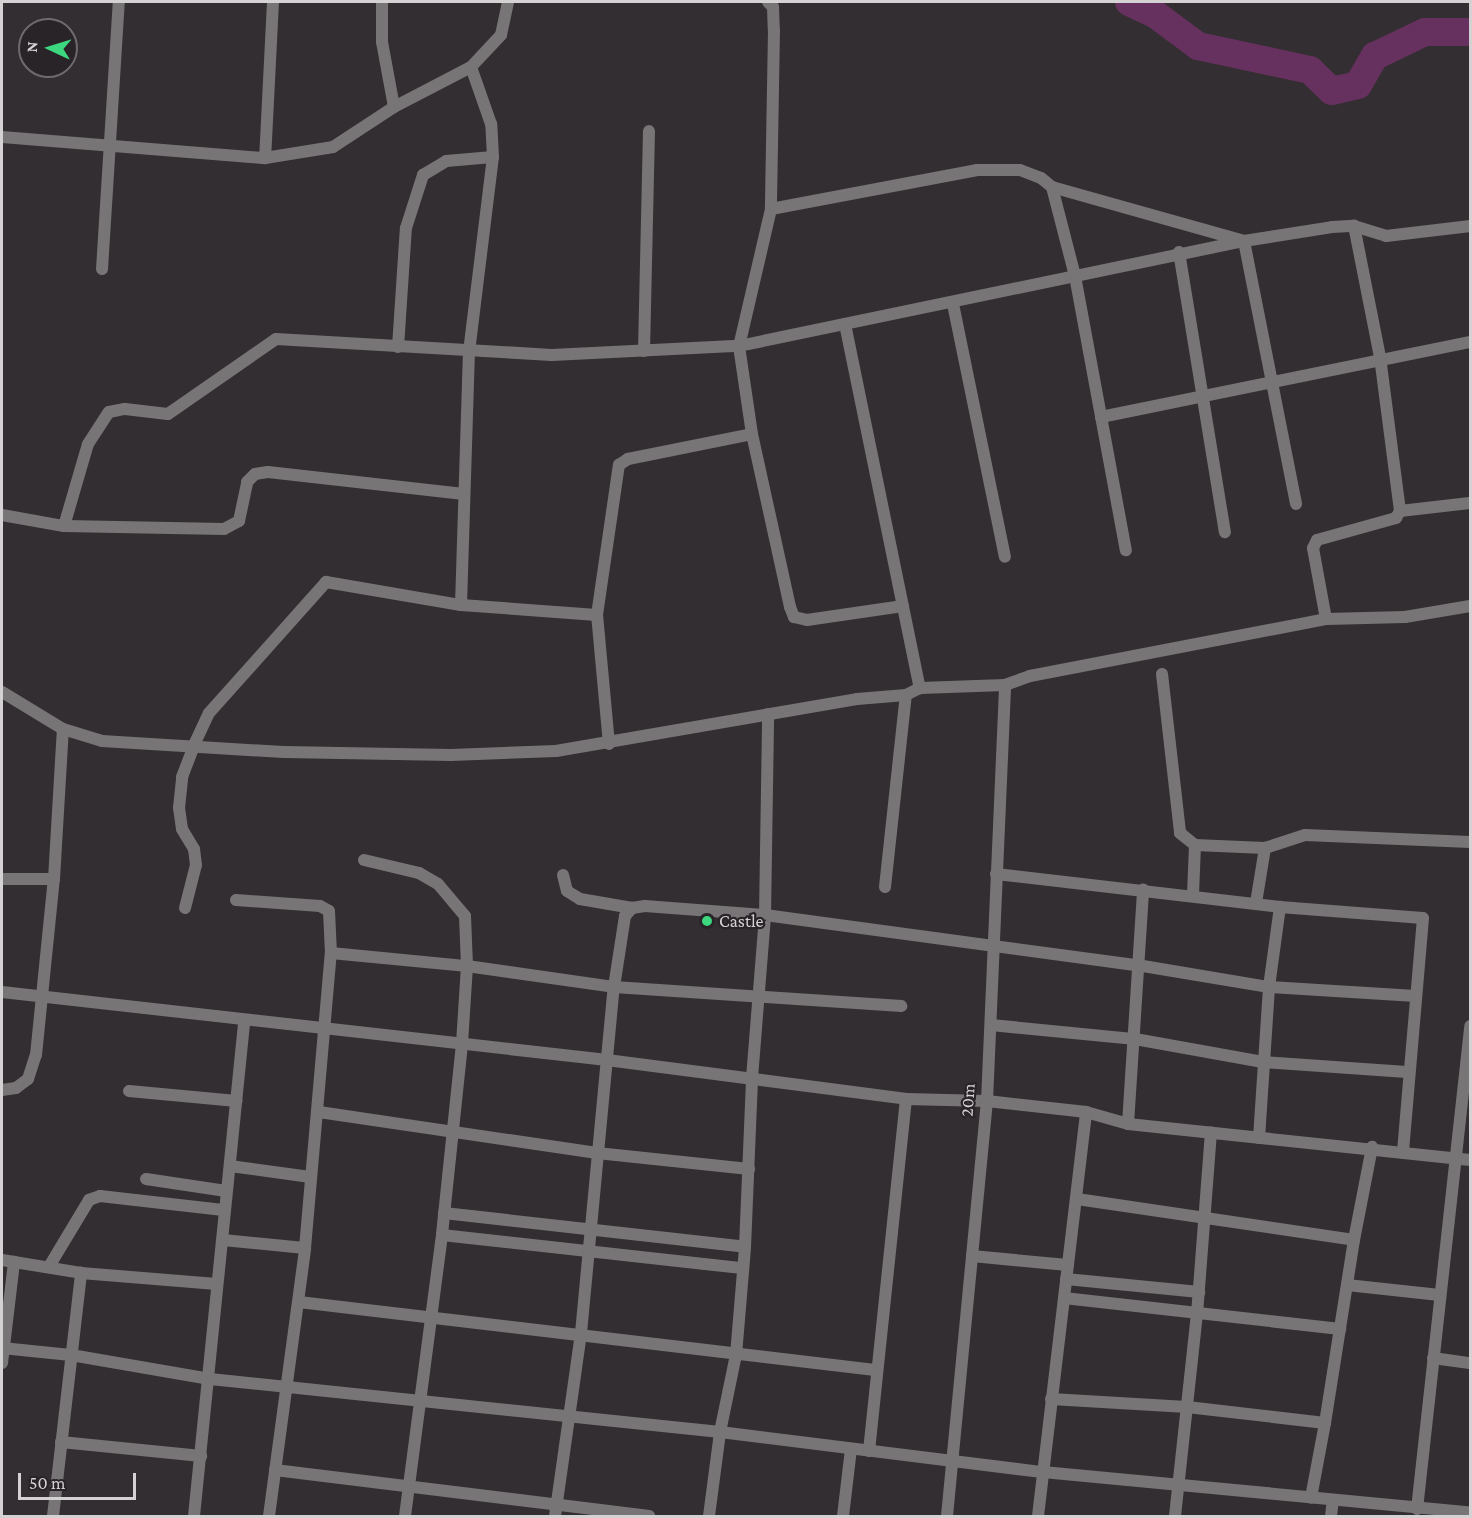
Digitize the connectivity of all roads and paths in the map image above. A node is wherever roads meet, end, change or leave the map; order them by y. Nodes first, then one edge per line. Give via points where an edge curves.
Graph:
1 (119, 2) edge
2 (273, 2) edge
3 (382, 2) edge
4 (508, 2) edge
5 (768, 2) edge
6 (471, 67) junction
7 (394, 107) junction
8 (649, 131) dead end
9 (2, 137) edge
10 (110, 146) junction
11 (493, 157) junction
12 (265, 158) junction
13 (1052, 187) junction
14 (771, 209) junction
15 (1354, 226) junction
16 (1470, 226) edge
17 (1244, 241) junction
18 (1179, 252) junction
19 (102, 269) dead end
20 (1075, 276) junction
21 (953, 304) junction
22 (845, 324) junction
23 (1470, 342) edge
24 (739, 346) junction
25 (398, 347) junction
26 (644, 351) junction
27 (469, 352) junction
28 (1380, 357) junction
29 (1271, 381) junction
30 (1201, 396) junction
31 (1101, 417) junction
32 (752, 434) junction
33 (464, 494) junction
34 (1470, 502) edge
35 (1296, 504) dead end
36 (1400, 512) junction
37 (2, 515) edge
38 (64, 526) junction
39 (1225, 532) dead end
40 (1126, 550) dead end
41 (1005, 556) dead end
42 (461, 605) junction
43 (903, 606) junction
44 (1470, 606) edge
45 (597, 615) junction
46 (1326, 619) junction
47 (1162, 674) dead end
48 (1005, 685) junction
49 (920, 687) junction
50 (2, 692) edge
51 (906, 695) junction
52 (768, 714) junction
53 (63, 729) junction
54 (609, 744) junction
55 (194, 745) junction
56 (1470, 843) edge
57 (1195, 845) junction
58 (1265, 848) junction
59 (364, 860) dead end
60 (996, 874) junction
61 (563, 875) dead end
62 (2, 879) edge
63 (54, 879) junction
64 (885, 887) dead end
65 (1143, 889) junction
66 (1193, 895) junction
67 (236, 900) dead end
68 (1256, 903) junction
69 (1280, 907) junction
70 (185, 908) dead end
71 (632, 908) junction
72 (765, 915) junction
73 (994, 945) junction
74 (331, 953) junction
75 (1137, 965) junction
76 (467, 966) junction
77 (614, 987) junction
78 (1269, 987) junction
79 (2, 992) edge
80 (44, 995) junction
81 (1416, 996) junction
82 (757, 998) junction
83 (901, 1006) dead end
84 (244, 1022) junction
85 (991, 1025) junction
86 (1470, 1026) edge
87 (327, 1029) junction
88 (1135, 1039) junction
89 (462, 1044) junction
90 (607, 1060) junction
91 (1263, 1062) junction
92 (1407, 1072) junction
93 (752, 1078) junction
94 (2, 1090) edge
95 (129, 1091) dead end
96 (906, 1099) junction
97 (237, 1101) junction
98 (987, 1101) junction
99 (319, 1112) junction
100 (1086, 1112) junction
101 (1128, 1124) junction
102 (452, 1133) junction
103 (1211, 1133) junction
104 (1259, 1138) junction
105 (1372, 1147) junction
106 (1402, 1152) junction
107 (597, 1153) junction
108 (1454, 1159) junction
109 (1470, 1160) edge
110 (230, 1166) junction
111 (750, 1168) junction
112 (310, 1177) junction
113 (146, 1179) dead end
114 (226, 1191) junction
115 (1077, 1199) junction
116 (223, 1210) junction
117 (444, 1213) junction
118 (1206, 1216) junction
119 (590, 1230) junction
120 (442, 1235) junction
121 (223, 1240) junction
122 (1354, 1240) junction
123 (745, 1247) junction
124 (305, 1248) junction
125 (588, 1250) junction
126 (972, 1256) junction
127 (8, 1261) edge
128 (50, 1265) junction
129 (1068, 1265) junction
130 (742, 1268) junction
131 (81, 1273) junction
132 (1066, 1279) junction
133 (217, 1284) junction
134 (1347, 1285) junction
135 (1199, 1292) junction
136 (1439, 1295) junction
137 (1064, 1298) junction
138 (299, 1302) junction
139 (1197, 1314) junction
140 (432, 1315) junction
141 (1340, 1329) junction
142 (581, 1333) junction
143 (2, 1348) edge
144 (71, 1355) junction
145 (736, 1355) junction
146 (1433, 1358) junction
147 (2, 1363) edge
148 (1470, 1363) edge
149 (875, 1370) junction
150 (210, 1379) junction
151 (287, 1387) junction
152 (1051, 1399) junction
153 (418, 1401) junction
154 (1187, 1407) junction
155 (569, 1418) junction
156 (1325, 1423) junction
157 (720, 1432) junction
158 (61, 1442) junction
159 (851, 1449) junction
160 (869, 1451) junction
161 (201, 1456) junction
162 (952, 1461) junction
163 (275, 1470) junction
164 (1043, 1472) junction
165 (408, 1484) junction
166 (1179, 1485) junction
167 (1311, 1498) junction
168 (1333, 1500) junction
169 (1417, 1509) junction
170 (556, 1511) edge
171 (1470, 1512) edge
172 (53, 1516) edge
173 (194, 1516) edge
174 (269, 1516) edge
175 (405, 1516) edge
176 (650, 1516) edge
177 (709, 1516) edge
178 (843, 1516) edge
179 (947, 1516) edge
180 (1038, 1516) edge
181 (1175, 1516) edge
182 (1331, 1516) edge

1 - 10 street
2 - 12 street
3 - 7 street via 382,42
4 - 6 street via 501,35
5 - 14 street via 773,7 774,30
6 - 7 street
6 - 11 street via 491,124
7 - 12 street via 333,147
8 - 26 street
9 - 10 street
10 - 12 street
10 - 19 street
11 - 25 street via 446,161 423,175 406,228
11 - 27 street
13 - 14 street via 1020,170 977,170
13 - 17 street
13 - 20 street
14 - 24 street
15 - 16 street via 1386,236
15 - 17 street
15 - 28 street
17 - 18 street
17 - 29 street
18 - 20 street
18 - 30 street
20 - 21 street
20 - 31 street
21 - 22 street
21 - 41 street
22 - 24 street
22 - 43 street
23 - 28 street
24 - 26 street
24 - 32 street
25 - 27 street
25 - 38 street via 276,339 168,414 125,409 109,412 88,444
26 - 27 street via 552,355
27 - 33 street
28 - 29 street
28 - 36 street
29 - 30 street
29 - 35 street
30 - 31 street
30 - 39 street
31 - 40 street
32 - 43 street via 794,617 807,620
32 - 45 street via 628,459 619,465
33 - 38 street via 268,472 255,474 246,482 239,521 232,528
33 - 42 street
34 - 36 street
36 - 46 street via 1396,518 1317,540 1313,548
37 - 38 street
42 - 45 street
42 - 55 street via 326,582 209,713
43 - 49 street
44 - 46 street via 1406,617
45 - 54 street
46 - 48 street via 1030,676
47 - 57 street via 1180,833
48 - 49 street
48 - 60 street, 20m
49 - 51 street
50 - 53 street
51 - 52 street
51 - 64 street
52 - 54 street
52 - 72 street
53 - 55 street via 102,741
53 - 63 street
54 - 55 street via 556,751 451,755 284,752
55 - 70 street via 182,777 179,808 182,829 194,849 196,865
56 - 58 street via 1305,835
57 - 58 street
57 - 66 street
58 - 68 street
59 - 76 street via 419,873 450,895 465,916
60 - 65 street
60 - 73 street, 20m
61 - 71 street via 567,891 580,899
62 - 63 street
63 - 80 street
65 - 66 street
65 - 75 street
66 - 68 street
67 - 74 street via 320,906 329,911
68 - 69 street
69 - 78 street
69 - 81 street via 1423,918
71 - 72 street
71 - 77 street via 625,916
72 - 73 street
72 - 82 street
73 - 75 street
73 - 85 street, 20m
74 - 76 street
74 - 87 street
75 - 78 street
75 - 88 street
76 - 77 street
76 - 89 street
77 - 82 street
77 - 90 street
78 - 81 street
78 - 91 street
79 - 80 street
80 - 84 street
80 - 94 street via 36,1055 28,1079 16,1088
81 - 92 street
82 - 83 street
82 - 93 street
84 - 87 street
84 - 97 street
85 - 88 street
85 - 98 street, 20m
86 - 108 street
87 - 89 street
87 - 99 street
88 - 91 street
88 - 101 street
89 - 90 street
89 - 102 street
90 - 93 street
90 - 107 street
91 - 92 street
91 - 104 street
92 - 106 street
93 - 96 street
93 - 111 street
95 - 97 street
96 - 98 street
96 - 149 street
97 - 110 street
98 - 100 street
98 - 126 street, 20m
99 - 102 street
99 - 112 street
100 - 101 street
100 - 115 street
101 - 103 street
102 - 107 street
102 - 117 street
103 - 104 street
103 - 118 street
104 - 105 street
105 - 106 street
105 - 122 street
106 - 108 street
107 - 111 street
107 - 119 street
108 - 109 street
108 - 136 street
110 - 112 street
110 - 114 street
111 - 123 street
112 - 124 street
113 - 114 street
114 - 116 street
115 - 118 street
115 - 129 street
116 - 121 street
116 - 128 street via 100,1196 89,1200
117 - 119 street
117 - 120 street
118 - 122 street
118 - 135 street
119 - 123 street
119 - 125 street
120 - 125 street
120 - 140 street
121 - 124 street
121 - 133 street
122 - 134 street
123 - 130 street
124 - 138 street
125 - 130 street
125 - 142 street
126 - 129 street
126 - 162 street, 20m
127 - 128 street
127 - 143 street
128 - 131 street
129 - 132 street
130 - 145 street
131 - 133 street
131 - 144 street
132 - 135 street
132 - 137 street
133 - 150 street
134 - 136 street
134 - 141 street
135 - 139 street
136 - 146 street
137 - 139 street
137 - 152 street
138 - 140 street
138 - 151 street
139 - 141 street
139 - 154 street
140 - 142 street
140 - 153 street
141 - 156 street
142 - 145 street
142 - 155 street
143 - 144 street
143 - 147 street
144 - 150 street
144 - 158 street
145 - 149 street
145 - 157 street
146 - 148 street
146 - 169 street
149 - 160 street
150 - 151 street
150 - 161 street
151 - 153 street
151 - 163 street
152 - 154 street
152 - 164 street
153 - 155 street
153 - 165 street
154 - 156 street
154 - 166 street
155 - 157 street
155 - 170 street
156 - 167 street
157 - 159 street
157 - 177 street
158 - 161 street
158 - 172 street
159 - 160 street
159 - 178 street
160 - 162 street
161 - 173 street
162 - 164 street
162 - 179 street, 20m
163 - 165 street
163 - 174 street
164 - 166 street
164 - 180 street
165 - 170 street
165 - 175 street
166 - 167 street
166 - 181 street
167 - 168 street
168 - 169 street
168 - 182 street
169 - 171 street
170 - 176 street

